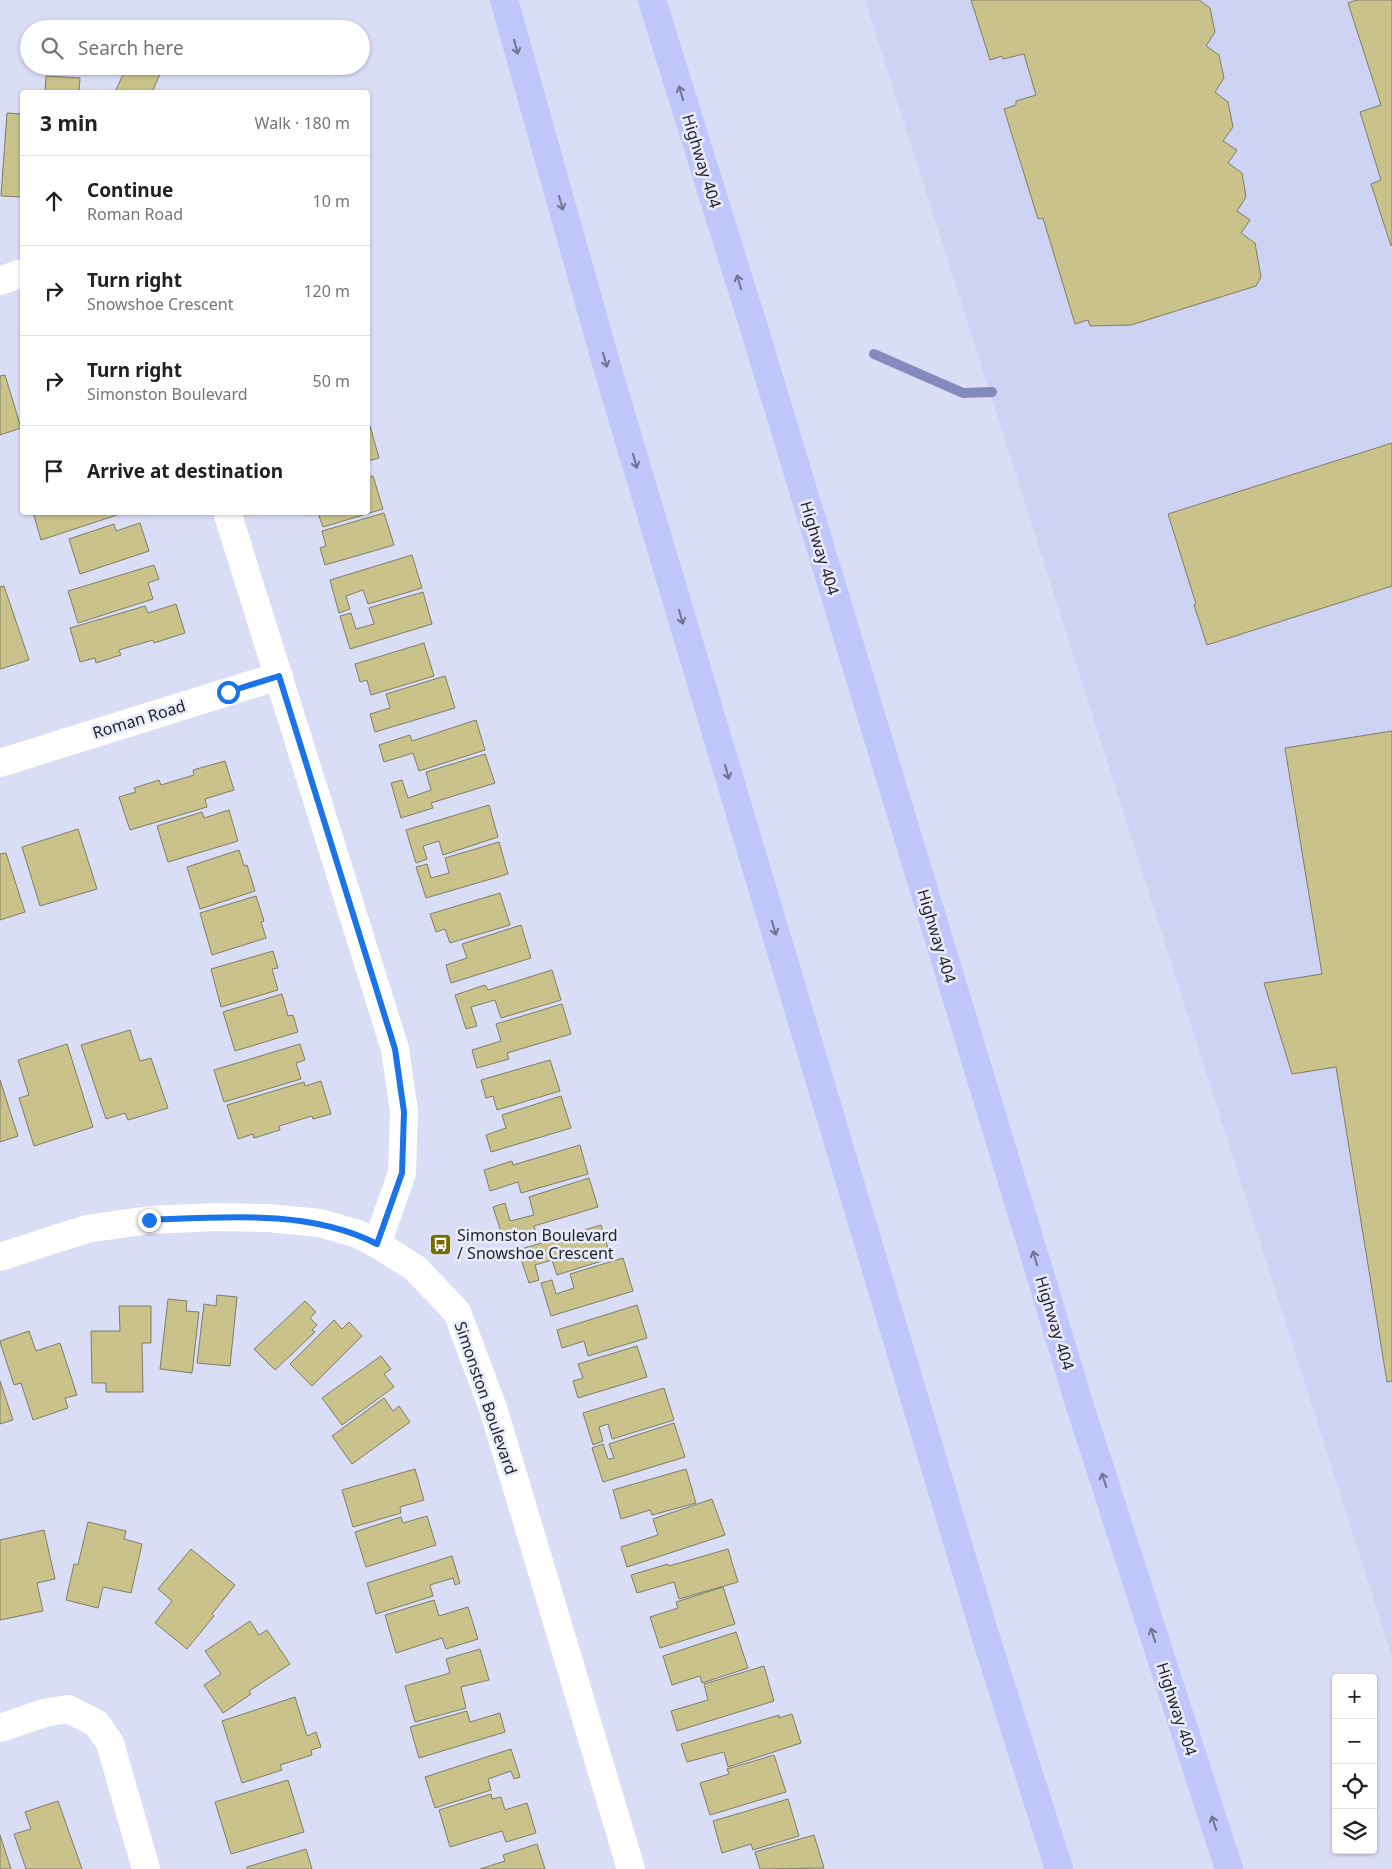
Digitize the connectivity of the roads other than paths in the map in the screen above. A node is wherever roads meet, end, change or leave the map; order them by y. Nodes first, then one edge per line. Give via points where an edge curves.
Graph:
1 (504, 0) edge
2 (652, 0) edge
3 (20, 275) edge
4 (0, 281) edge
5 (228, 515) edge
6 (279, 676) junction
7 (0, 763) edge
8 (377, 1244) junction
9 (0, 1258) edge
10 (0, 1728) edge
11 (146, 1869) edge
12 (631, 1869) edge
13 (1059, 1869) edge
14 (1229, 1869) edge

1 -> 13 highway via 608,370 743,826 986,1638
14 -> 2 highway, Highway 404 via 1079,1403
3 - 4 street
5 - 6 street
6 - 7 street, Roman Road
6 - 8 street via 395,1049 404,1112 402,1173
8 - 9 street, Simonston Boulevard via 358,1234 320,1224 216,1217 149,1220 87,1229
8 - 12 street, Simonston Boulevard via 415,1268 457,1312 493,1408
10 - 11 street via 44,1713 68,1709 96,1723 110,1743

